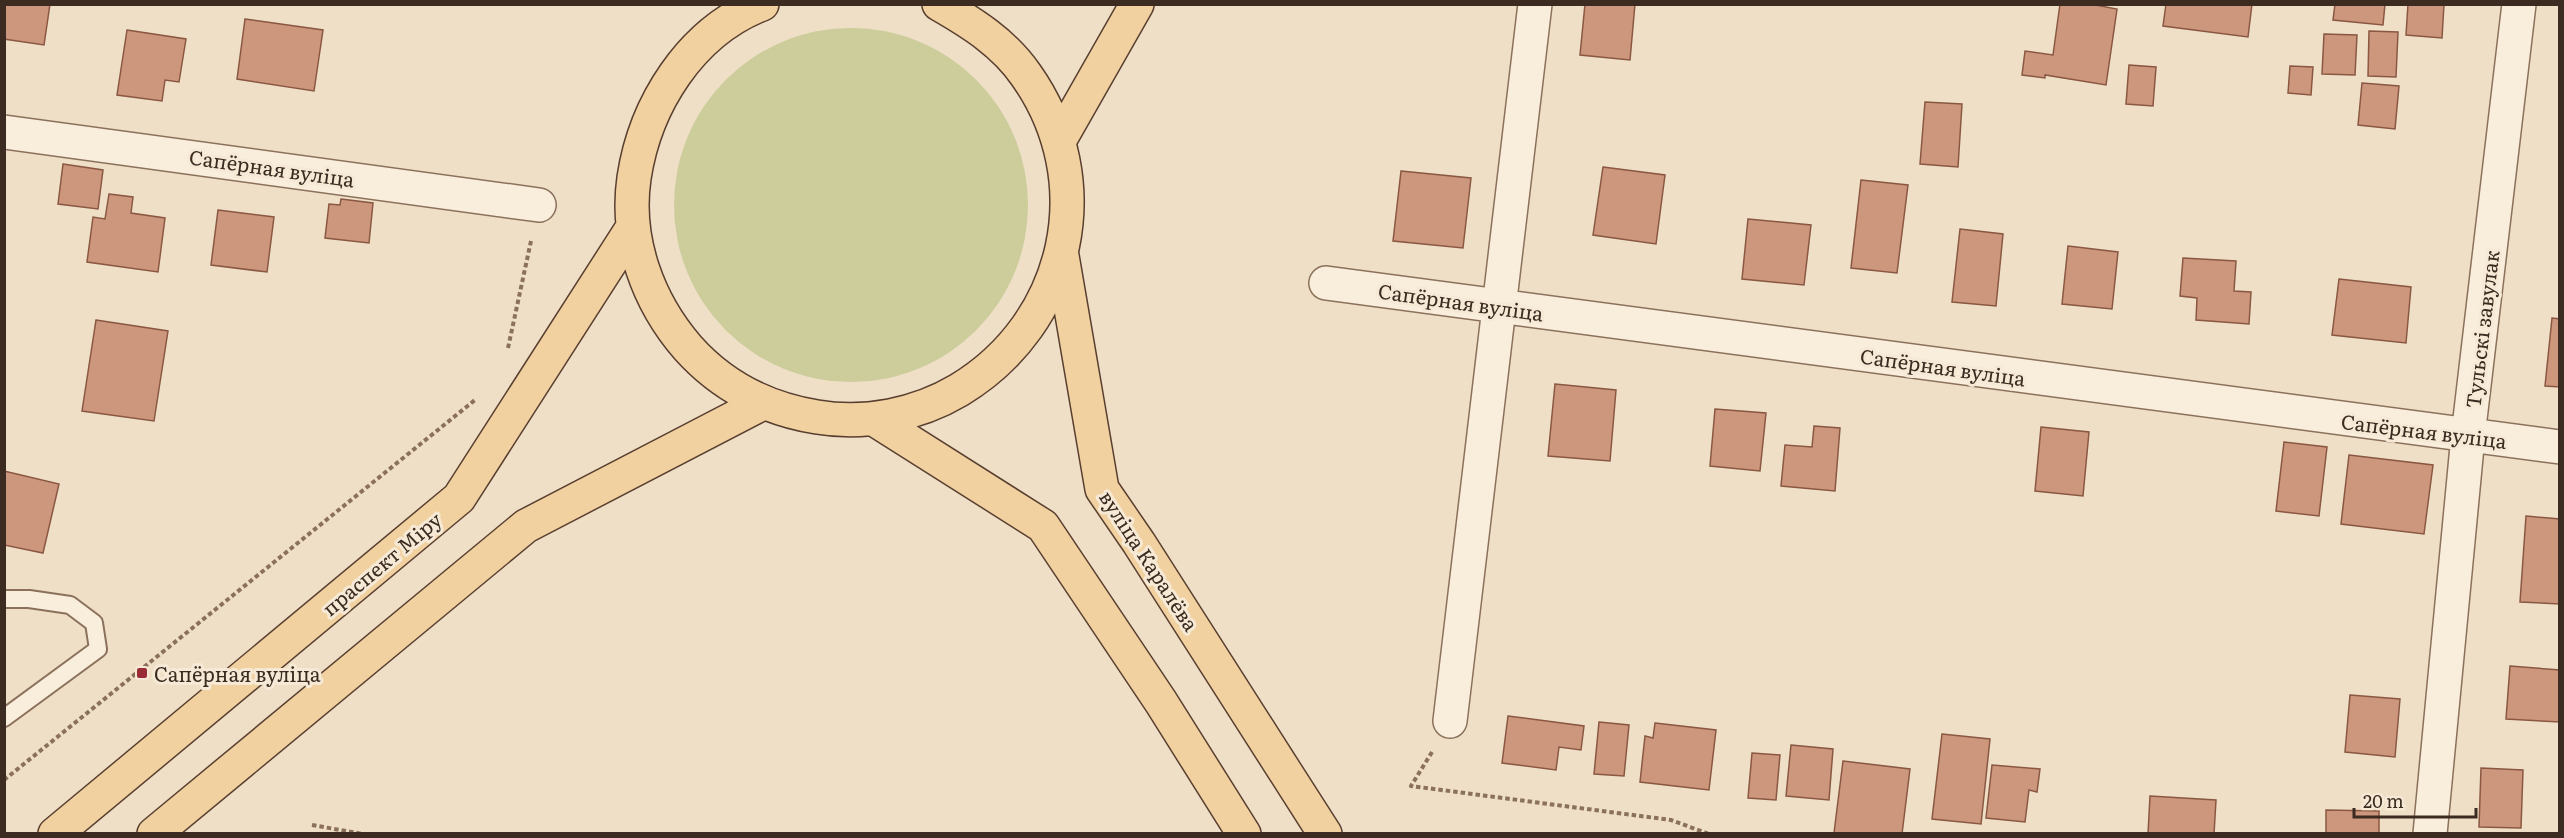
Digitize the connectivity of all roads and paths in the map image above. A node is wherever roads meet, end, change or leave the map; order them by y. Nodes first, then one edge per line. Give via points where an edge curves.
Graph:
1 (762, 4) edge
2 (939, 4) edge
3 (1137, 4) edge
4 (1535, 4) edge
5 (2519, 4) edge
6 (4, 132) edge
7 (1059, 141) junction
8 (539, 205) joint
9 (633, 228) junction
10 (1062, 254) junction
11 (1326, 283) dead end
12 (1498, 306) junction
13 (507, 355) dead end
14 (483, 393) dead end
15 (763, 403) junction
16 (874, 419) junction
17 (2468, 436) junction
18 (2559, 447) edge
19 (4, 599) edge
20 (4, 718) edge
21 (1450, 721) dead end
22 (4, 780) edge
23 (1411, 786) dead end
24 (312, 825) dead end
25 (55, 834) edge
26 (154, 834) edge
27 (363, 834) edge
28 (1244, 834) edge
29 (1325, 834) edge
30 (1709, 834) edge
31 (2430, 834) edge

1 - 9 main road via 720,28 691,53 668,83 650,116 638,152 632,190
2 - 7 main road via 977,27 1025,73 1045,106
3 - 7 main road
4 - 12 street
5 - 17 street, Тульскі завулак
6 - 8 street, Сапёрная вуліца
7 - 10 main road via 1066,178
8 - 13 path
9 - 15 main road via 654,300 674,332 707,367
9 - 25 main road, праспект Міру via 459,498
10 - 16 main road via 1045,298 1008,353 979,378 947,397 912,411
10 - 29 main road, вуліца Каралёва via 1102,489
11 - 12 street, Сапёрная вуліца
12 - 17 street, Сапёрная вуліца
12 - 21 street
14 - 22 path
15 - 16 main road via 836,420
15 - 26 main road via 526,526
16 - 28 main road via 1043,526
17 - 18 street, Сапёрная вуліца
17 - 31 street, Тульскі завулак
19 - 20 lane via 70,605 94,623 98,649
23 - 30 path via 1671,820
24 - 27 path

